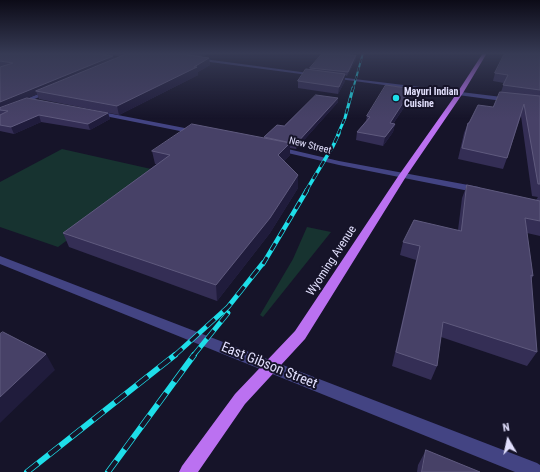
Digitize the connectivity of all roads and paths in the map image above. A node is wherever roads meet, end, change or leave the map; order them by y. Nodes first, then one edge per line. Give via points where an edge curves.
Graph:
1 (318, 75) edge
2 (471, 75) edge
3 (56, 88) edge
4 (460, 93) junction
5 (28, 100) junction
6 (517, 100) edge
7 (43, 102) edge
8 (86, 111) edge
9 (0, 112) edge
10 (205, 134) edge
11 (268, 146) edge
12 (403, 175) junction
13 (488, 192) edge
14 (0, 260) edge
15 (270, 367) junction
16 (188, 472) edge
17 (537, 472) edge

1 - 4 street
2 - 4 main road, Wyoming Avenue
3 - 5 street
4 - 6 street
4 - 12 main road, Wyoming Avenue
5 - 7 street
5 - 9 street
8 - 10 street
11 - 12 street, New Street
12 - 13 street, New Street
12 - 15 main road, Wyoming Avenue via 300,335
14 - 15 street, East Gibson Street
15 - 16 main road, Wyoming Avenue via 240,399
15 - 17 street, East Gibson Street

